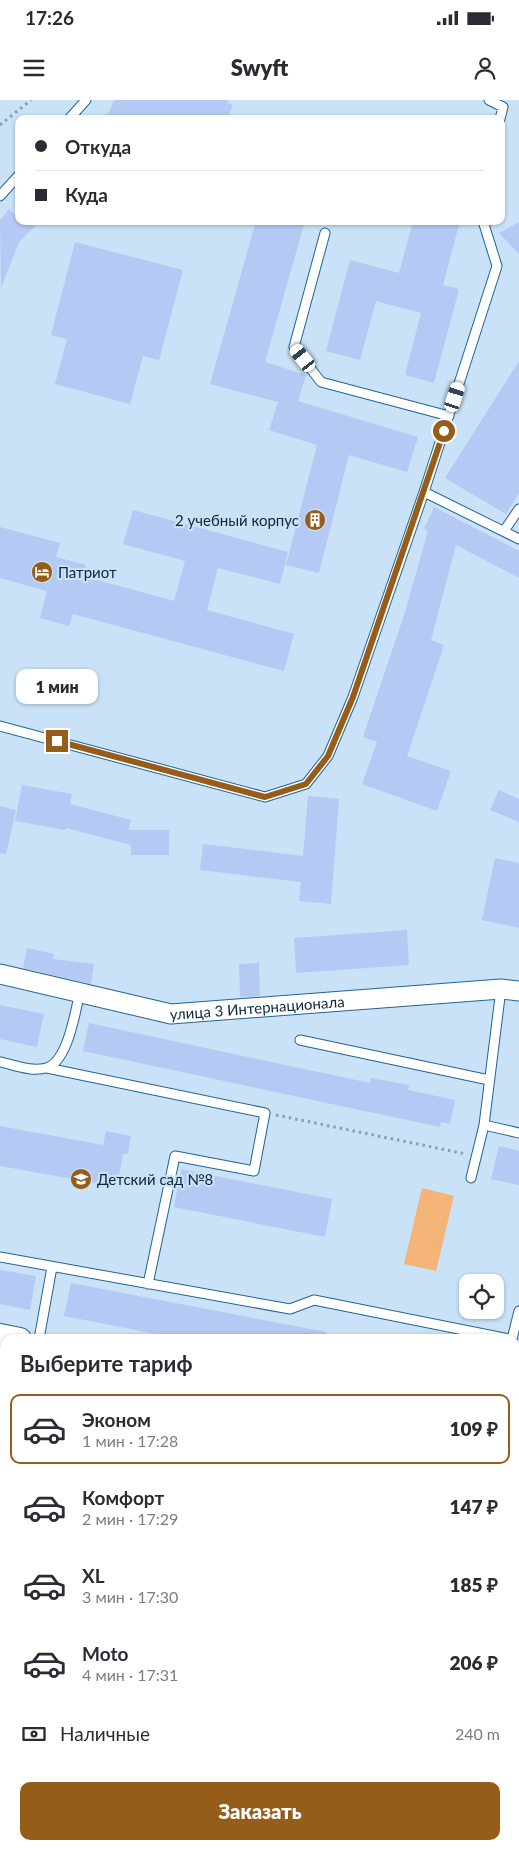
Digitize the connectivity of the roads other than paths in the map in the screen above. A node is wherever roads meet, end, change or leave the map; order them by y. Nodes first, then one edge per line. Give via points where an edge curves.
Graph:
1 (86, 100) edge
2 (490, 100) edge
3 (73, 115) edge
4 (501, 115) edge
5 (15, 179) edge
6 (0, 196) edge
7 (484, 225) edge
8 (325, 232) dead end
9 (449, 416) junction
10 (424, 492) junction
11 (519, 509) edge
12 (504, 532) junction
13 (519, 539) edge
14 (0, 726) edge
15 (0, 974) edge
16 (510, 990) edge
17 (80, 992) junction
18 (300, 1040) dead end
19 (0, 1062) edge
20 (48, 1068) junction
21 (489, 1080) junction
22 (484, 1125) junction
23 (519, 1133) edge
24 (471, 1178) dead end
25 (0, 1257) edge
26 (52, 1267) junction
27 (148, 1284) junction
28 (519, 1312) edge
29 (39, 1334) edge
30 (458, 1334) edge
31 (512, 1334) edge

1 - 3 lane
2 - 4 lane via 503,106
5 - 6 lane
7 - 9 lane via 497,266
8 - 9 lane via 294,347 321,382
9 - 10 lane
10 - 12 lane
10 - 14 lane via 353,697 328,756 306,784 265,797
11 - 12 lane
12 - 13 lane
15 - 17 street, улица 3 Интернационала
16 - 17 street, улица 3 Интернационала via 172,1014
16 - 21 lane
17 - 20 lane via 65,1047 59,1060
18 - 21 lane
19 - 20 lane via 32,1069
20 - 27 lane via 265,1113 254,1171 175,1156
21 - 22 lane
22 - 23 lane
22 - 24 lane
25 - 26 lane
26 - 27 lane
26 - 29 lane
27 - 30 lane via 290,1309 314,1300
28 - 31 lane

